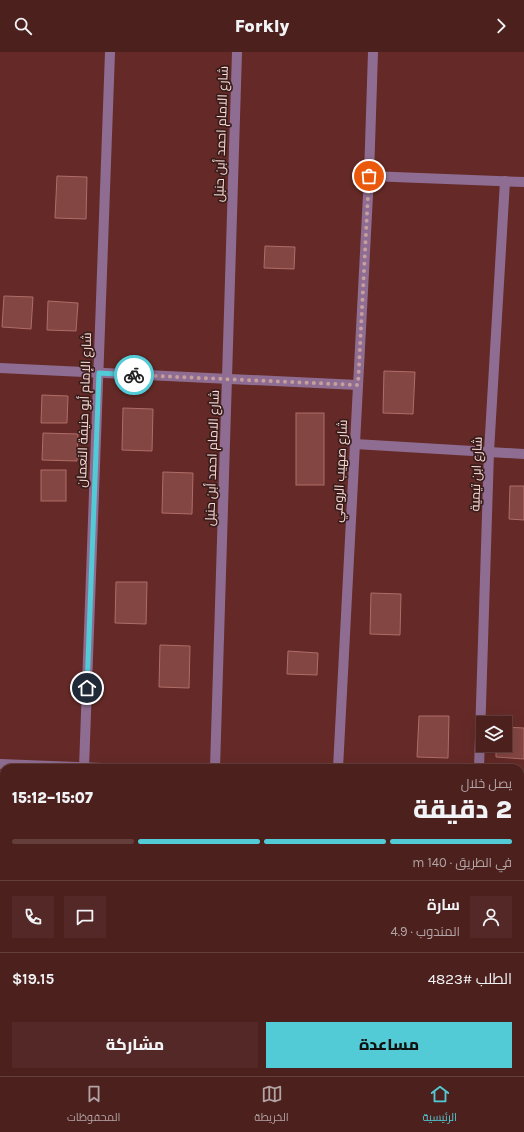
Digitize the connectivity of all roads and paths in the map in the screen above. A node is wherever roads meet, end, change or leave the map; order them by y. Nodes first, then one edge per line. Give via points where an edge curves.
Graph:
1 (110, 52) edge
2 (237, 52) edge
3 (373, 52) edge
4 (369, 176) junction
5 (505, 181) junction
6 (524, 182) edge
7 (0, 368) edge
8 (99, 373) junction
9 (227, 379) junction
10 (358, 385) junction
11 (355, 444) junction
12 (489, 452) junction
13 (524, 454) edge
14 (84, 764) edge
15 (215, 764) edge
16 (338, 764) edge
17 (479, 764) edge

1 - 8 street, شارع الإمام أبو حنيفة النعمان
2 - 9 street, شارع الامام احمد أبن حنبل
3 - 4 street, شارع صهيب الرومي
4 - 5 street
4 - 10 street, شارع صهيب الرومي
5 - 6 street
5 - 12 street, شارع ابن تيمية
7 - 8 street
8 - 9 street
8 - 14 street, شارع الإمام أبو حنيفة النعمان
9 - 10 street
9 - 15 street, شارع الامام احمد أبن حنبل
10 - 11 street, شارع صهيب الرومي
11 - 12 street
11 - 16 street, شارع صهيب الرومي
12 - 13 street
12 - 17 street, شارع ابن تيمية

